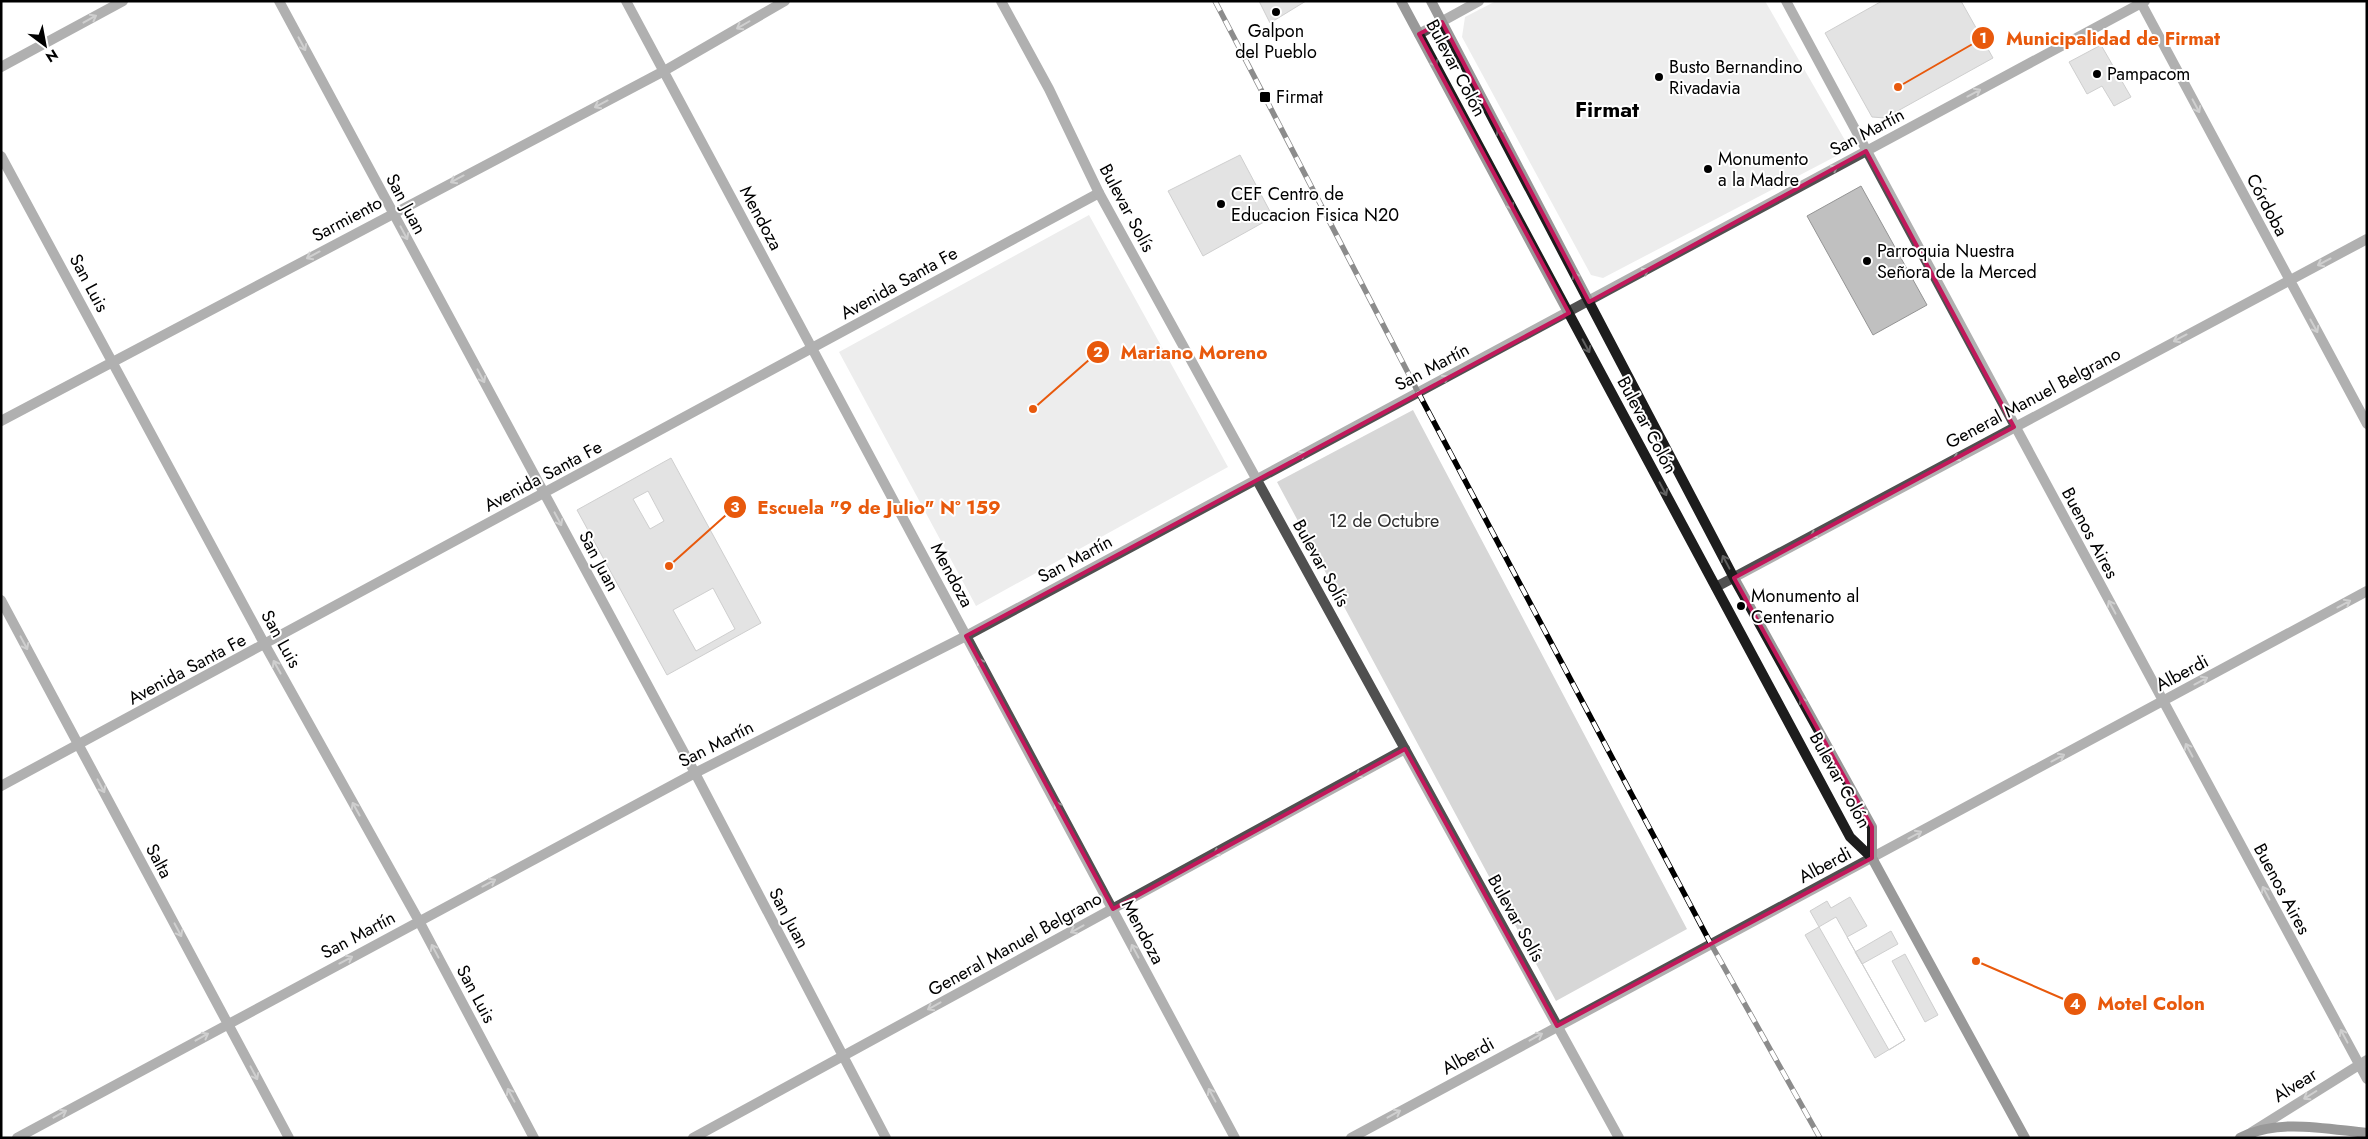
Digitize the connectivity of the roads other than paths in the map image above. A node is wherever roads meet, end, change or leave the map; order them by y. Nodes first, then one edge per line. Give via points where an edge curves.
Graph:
1 (122, 1) edge
2 (279, 1) edge
3 (626, 1) edge
4 (785, 1) edge
5 (1001, 1) edge
6 (1401, 1) edge
7 (1431, 1) edge
8 (1479, 1) edge
9 (1786, 1) edge
10 (2142, 2) edge
11 (1442, 22) junction
12 (1419, 34) junction
13 (1, 68) edge
14 (664, 71) junction
15 (1866, 151) junction
16 (1, 156) edge
17 (1099, 193) junction
18 (393, 213) junction
19 (2367, 239) edge
20 (2288, 280) junction
21 (1589, 302) junction
22 (1568, 313) junction
23 (812, 348) junction
24 (112, 361) junction
25 (1, 421) edge
26 (2367, 424) edge
27 (2014, 427) junction
28 (1256, 479) junction
29 (544, 494) junction
30 (1734, 578) junction
31 (1716, 586) junction
32 (2367, 591) edge
33 (1, 600) edge
34 (966, 636) junction
35 (265, 645) junction
36 (2163, 702) junction
37 (79, 746) junction
38 (1405, 749) junction
39 (695, 773) junction
40 (1, 786) edge
41 (1872, 858) junction
42 (1113, 909) junction
43 (419, 921) junction
44 (228, 1023) junction
45 (1557, 1026) junction
46 (843, 1056) junction
47 (2363, 1062) edge
48 (2367, 1079) edge
49 (2252, 1132) junction
50 (2367, 1133) edge
51 (17, 1138) edge
52 (289, 1138) edge
53 (534, 1138) edge
54 (692, 1138) edge
55 (886, 1138) edge
56 (1235, 1138) edge
57 (1351, 1138) edge
58 (1619, 1138) edge
59 (2025, 1138) edge
60 (2240, 1138) edge

13 -> 1 street
2 -> 18 street, San Juan
3 - 14 street, Mendoza
4 -> 14 street, Sarmiento
5 - 17 street, Bulevar Solís via 1049,89
6 - 12 main road, Bulevar Colón
7 - 11 main road, Bulevar Colón
8 - 11 street
9 - 15 street, Buenos Aires
15 -> 10 street, San Martín
10 -> 20 street, Córdoba
11 - 12 street
21 -> 11 main road, Bulevar Colón
12 -> 22 main road, Bulevar Colón
14 -> 18 street, Sarmiento
14 - 23 street, Mendoza
21 -> 15 street, San Martín
15 - 27 street, Buenos Aires
16 - 24 street, San Luis
17 - 23 street, Avenida Santa Fe
17 - 28 street, Bulevar Solís
18 -> 24 street, Sarmiento
18 -> 29 street, San Juan
19 -> 20 street, General Manuel Belgrano
20 -> 26 street, Córdoba
20 -> 27 street, General Manuel Belgrano
21 - 22 street, San Martín
30 -> 21 main road, Bulevar Colón
28 -> 22 street, San Martín
22 -> 31 main road, Bulevar Colón
23 - 29 street, Avenida Santa Fe
23 - 34 street, Mendoza
24 - 25 street, Sarmiento
24 - 35 street, San Luis
27 -> 30 street, General Manuel Belgrano
36 -> 27 street, Buenos Aires
28 - 34 street, San Martín
28 - 38 street, Bulevar Solís
29 - 35 street, Avenida Santa Fe
29 -> 39 street, San Juan
30 - 31 street, General Manuel Belgrano
41 -> 30 main road, Bulevar Colón via 1872,827
31 - 41 main road, Bulevar Colón via 1850,837
36 -> 32 street, Alberdi
33 -> 37 street, Salta
34 - 39 street, San Martín
42 -> 34 street, Mendoza
35 - 37 street, Avenida Santa Fe
43 -> 35 street, San Luis
41 -> 36 street, Alberdi
47 -> 36 street, Buenos Aires
37 - 40 street, Avenida Santa Fe
37 -> 44 street, Salta
38 -> 42 street, General Manuel Belgrano
38 - 45 street, Bulevar Solís
43 -> 39 street, San Martín
39 - 46 street, San Juan
41 - 45 street, Alberdi
41 - 59 main road, Bulevar Colón
42 -> 46 street, General Manuel Belgrano
56 -> 42 street, Mendoza
44 -> 43 street, San Martín
53 -> 43 street, San Luis
51 -> 44 street, San Martín
44 -> 52 street, Salta
57 -> 45 street, Alberdi
45 - 58 street, Bulevar Solís
46 - 54 street, General Manuel Belgrano
46 - 55 street, San Juan
47 - 48 street, Buenos Aires
47 -> 49 street, Alvear
49 - 50 main road via 2282,1127
49 - 60 main road, Alvear

